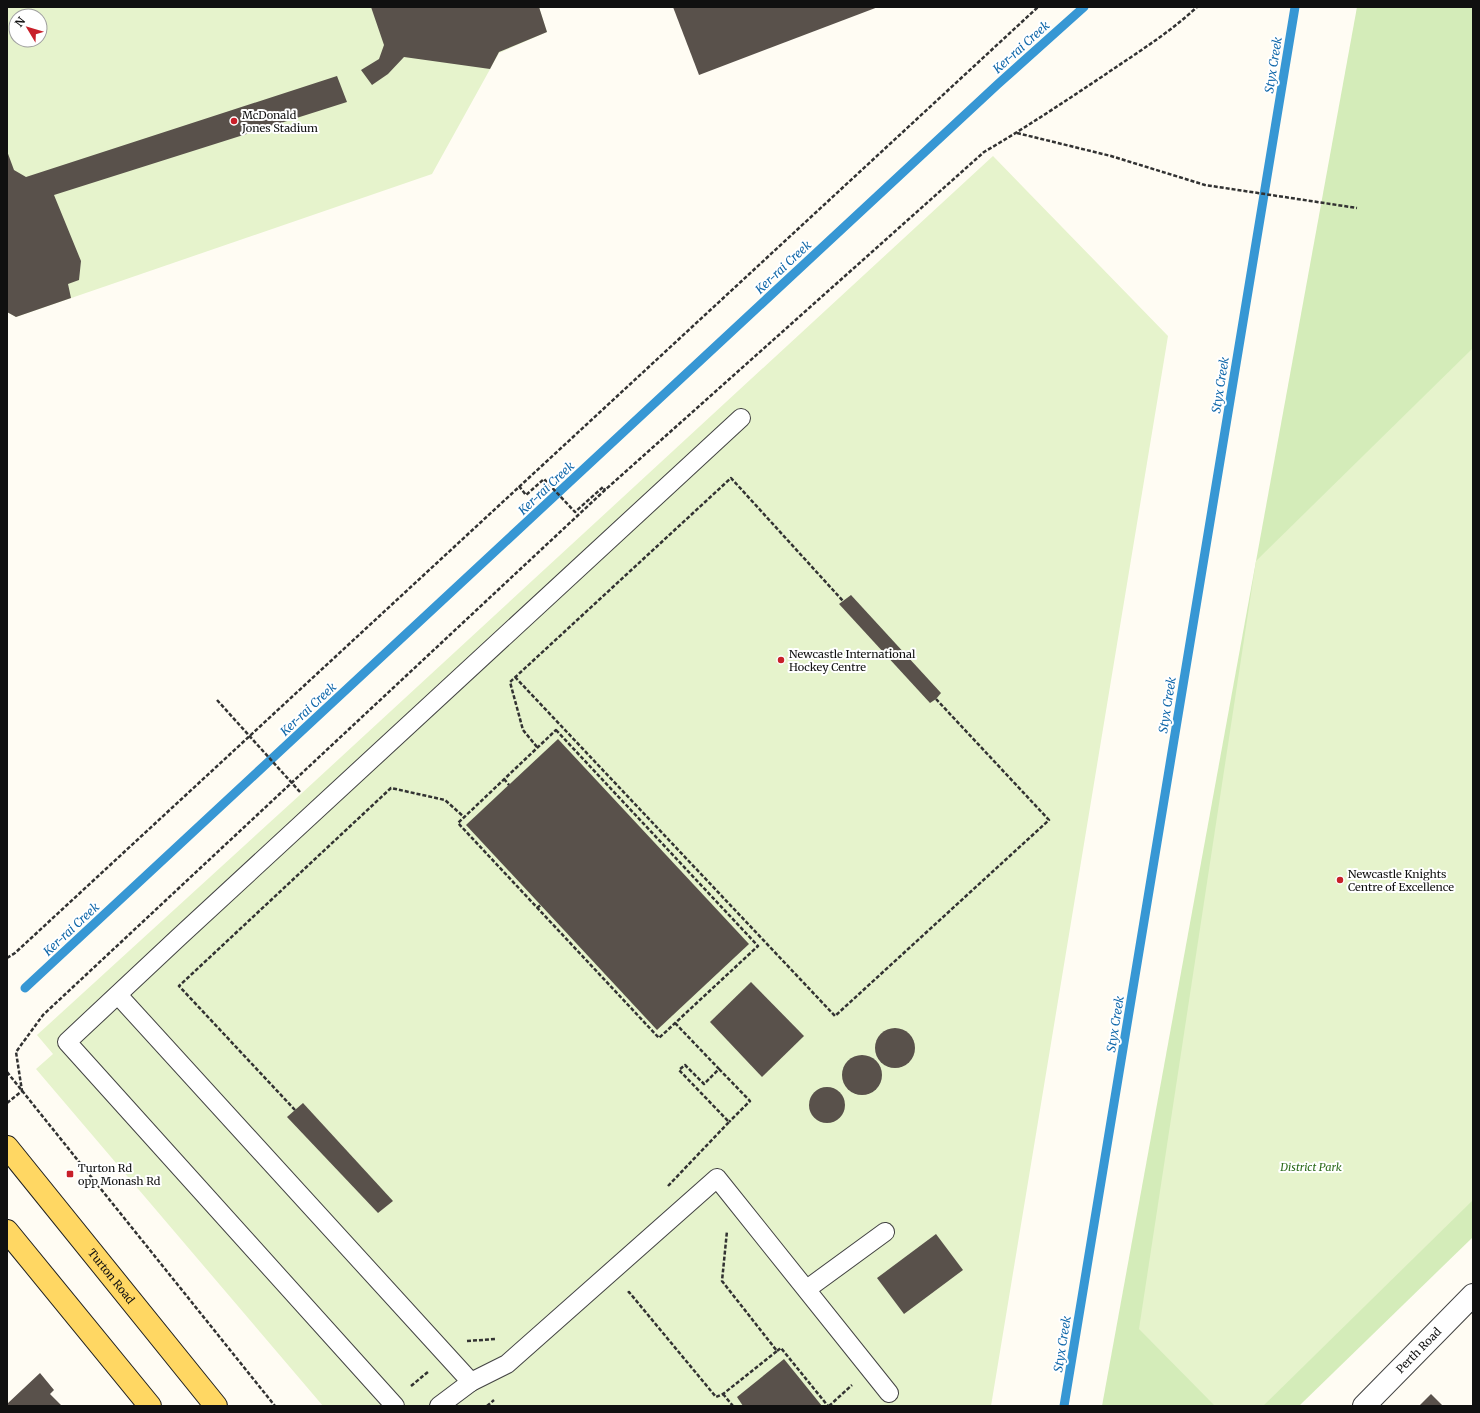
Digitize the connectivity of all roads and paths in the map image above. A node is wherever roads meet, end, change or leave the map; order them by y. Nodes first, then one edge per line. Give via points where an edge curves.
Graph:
1 (1038, 7) edge
2 (1197, 7) edge
3 (1017, 133) junction
4 (1357, 208) dead end
5 (740, 418) dead end
6 (519, 486) junction
7 (605, 490) junction
8 (843, 601) dead end
9 (516, 677) junction
10 (936, 699) dead end
11 (217, 700) dead end
12 (249, 736) junction
13 (538, 747) junction
14 (286, 776) dead end
15 (504, 780) junction
16 (509, 785) dead end
17 (631, 811) junction
18 (628, 814) dead end
19 (464, 818) junction
20 (541, 905) dead end
21 (538, 908) junction
22 (7, 958) edge
23 (118, 995) junction
24 (675, 1023) junction
25 (719, 1069) junction
26 (7, 1072) edge
27 (22, 1091) junction
28 (7, 1103) edge
29 (294, 1110) dead end
30 (728, 1122) junction
31 (7, 1147) edge
32 (680, 1174) junction
33 (662, 1191) dead end
34 (698, 1194) junction
35 (727, 1227) dead end
36 (7, 1231) edge
37 (885, 1232) dead end
38 (807, 1290) junction
39 (1473, 1295) edge
40 (623, 1297) dead end
41 (501, 1339) dead end
42 (777, 1351) junction
43 (447, 1356) junction
44 (870, 1369) junction
45 (471, 1382) junction
46 (889, 1393) dead end
47 (723, 1394) junction
48 (499, 1396) dead end
49 (393, 1404) edge
50 (150, 1406) edge
51 (216, 1406) edge
52 (275, 1406) edge
53 (439, 1406) edge
54 (487, 1406) edge
55 (733, 1406) edge
56 (828, 1406) edge
57 (1364, 1406) edge

1 - 6 path
2 - 3 path via 1148,45
3 - 4 path via 1111,156 1205,185
3 - 7 path via 978,157
5 - 23 lane
6 - 7 path via 526,495 544,479 575,512 603,487
6 - 12 path
7 - 27 path via 43,1015 16,1052
8 - 9 path via 731,478
9 - 10 path via 835,1016 1049,820
9 - 13 path via 510,682 523,730
11 - 12 path
12 - 14 path
12 - 22 path
13 - 15 path
13 - 17 path via 556,730
15 - 16 path
15 - 19 path
17 - 18 path
17 - 24 path via 758,946
19 - 21 path via 458,823
19 - 29 path via 446,800 391,788 179,986
20 - 21 path
21 - 24 path via 658,1038
23 - 43 lane
23 - 49 lane via 67,1042
24 - 25 path
25 - 30 path via 750,1101
25 - 30 path via 704,1084 685,1065 679,1070
26 - 27 path
27 - 28 path
27 - 52 path
30 - 32 path
31 - 51 main road, Turton Road
32 - 33 path
32 - 34 path
34 - 38 lane via 717,1178
34 - 45 lane via 507,1364
35 - 42 path via 722,1281
36 - 50 main road
37 - 38 lane
38 - 44 lane
39 - 57 street, Perth Road
40 - 47 path via 629,1292 716,1397
41 - 43 path via 466,1341
42 - 47 path
42 - 56 path via 781,1348
43 - 45 lane
43 - 49 path
44 - 46 lane
44 - 56 path
45 - 53 lane
47 - 55 path
48 - 54 path

